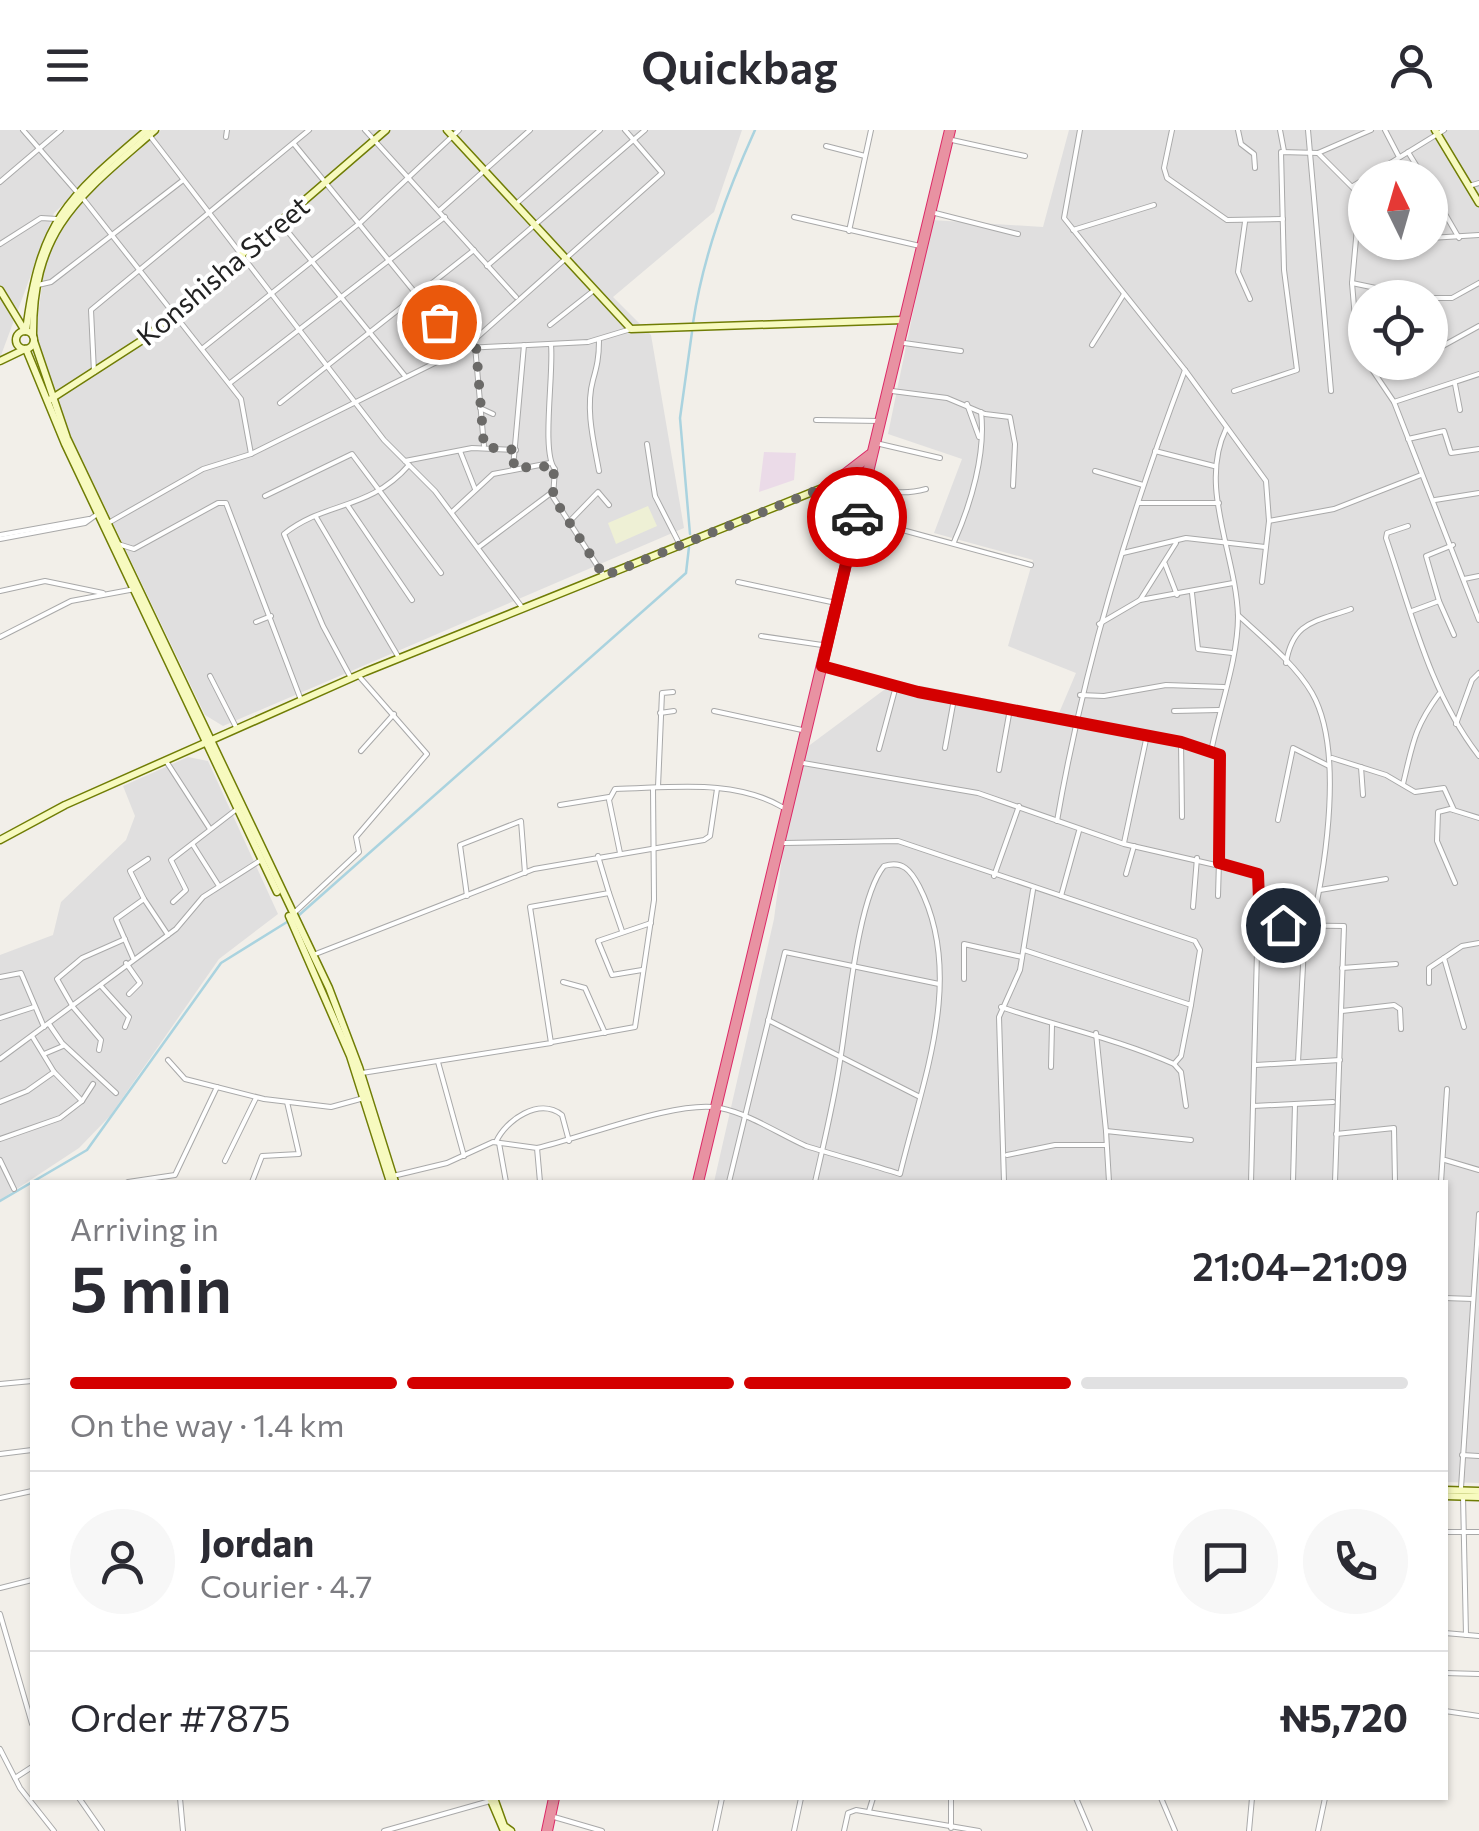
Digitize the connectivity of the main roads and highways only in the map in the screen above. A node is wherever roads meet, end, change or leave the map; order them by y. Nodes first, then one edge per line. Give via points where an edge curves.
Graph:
1 (386, 130) edge
2 (149, 131) edge
3 (1439, 131) edge
4 (453, 132) edge
5 (949, 134) edge
6 (78, 193) junction
7 (1479, 203) edge
8 (0, 290) edge
9 (30, 304) junction
10 (10, 307) junction
11 (904, 320) junction
12 (27, 334) junction
13 (22, 347) junction
14 (1, 361) edge
15 (51, 399) junction
16 (874, 446) junction
17 (869, 467) junction
18 (846, 476) junction
19 (864, 489) junction
20 (101, 513) junction
21 (136, 589) junction
22 (202, 729) junction
23 (230, 732) junction
24 (208, 742) junction
25 (189, 751) junction
26 (215, 756) junction
27 (0, 840) edge
28 (393, 1180) edge
29 (698, 1180) edge
30 (1448, 1493) edge
31 (1479, 1494) edge
32 (491, 1800) edge
33 (491, 1800) edge
34 (553, 1800) edge
35 (504, 1831) edge
36 (512, 1831) edge
37 (544, 1831) edge

1 - 15 main road, Konshisha Street via 174,313
2 - 6 main road
3 - 7 main road
4 - 11 main road via 631,329
5 - 11 highway
6 - 9 main road via 40,254
6 - 12 main road via 52,239
8 - 10 main road
9 - 10 main road
9 - 12 main road
10 - 12 main road
11 - 16 highway
12 - 13 main road
12 - 13 main road
12 - 15 main road
13 - 14 main road
13 - 20 main road
15 - 20 main road
16 - 17 highway
16 - 18 highway
17 - 18 main road
17 - 19 highway
18 - 19 highway
18 - 23 main road
19 - 29 highway
20 - 21 main road
20 - 21 main road
21 - 22 main road
22 - 23 main road
22 - 24 main road
22 - 25 main road
23 - 24 main road
23 - 26 main road
24 - 25 main road
24 - 26 main road
25 - 26 main road
25 - 27 main road
26 - 28 main road via 322,984
26 - 28 main road via 314,956 361,1073
30 - 31 main road
32 - 35 main road
33 - 36 main road
34 - 37 highway

